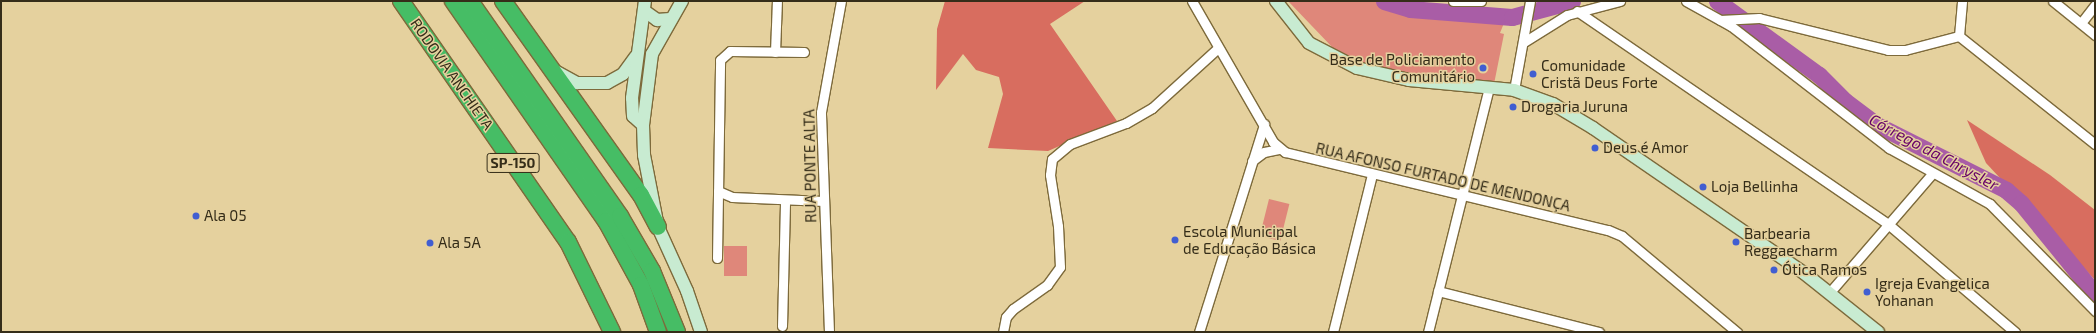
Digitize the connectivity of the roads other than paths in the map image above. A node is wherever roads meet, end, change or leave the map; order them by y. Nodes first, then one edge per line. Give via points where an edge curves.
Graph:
1 (401, 1) edge
2 (453, 1) edge
3 (470, 1) edge
4 (503, 1) edge
5 (682, 1) edge
6 (777, 1) edge
7 (841, 1) edge
8 (1192, 1) edge
9 (1453, 1) edge
10 (1481, 1) edge
11 (1620, 1) edge
12 (1686, 1) edge
13 (1962, 1) edge
14 (2053, 1) edge
15 (1529, 2) edge
16 (1280, 4) edge
17 (2095, 4) edge
18 (645, 7) edge
19 (1576, 12) junction
20 (670, 18) junction
21 (1720, 20) junction
22 (2081, 23) junction
23 (2095, 35) edge
24 (1959, 36) junction
25 (1524, 42) junction
26 (1218, 48) junction
27 (775, 52) junction
28 (804, 52) dead end
29 (636, 55) junction
30 (553, 70) junction
31 (1489, 87) junction
32 (1514, 90) junction
33 (1264, 124) junction
34 (643, 125) junction
35 (2095, 144) edge
36 (1280, 149) junction
37 (1252, 161) junction
38 (1372, 174) junction
39 (1932, 174) junction
40 (718, 191) junction
41 (1462, 195) junction
42 (785, 200) junction
43 (824, 201) junction
44 (1888, 224) junction
45 (658, 227) junction
46 (717, 258) dead end
47 (1438, 292) junction
48 (1830, 292) junction
49 (2095, 311) edge
50 (782, 326) dead end
51 (612, 332) edge
52 (658, 332) edge
53 (677, 332) edge
54 (701, 332) edge
55 (829, 332) edge
56 (1002, 332) edge
57 (1199, 332) edge
58 (1333, 332) edge
59 (1428, 332) edge
60 (1599, 332) edge
61 (1737, 332) edge
62 (1878, 332) edge
63 (2015, 332) edge

1 - 51 highway, RODOVIA ANCHIETA / SP-150 via 568,242
2 - 52 highway, SP-150 via 606,221 641,285
3 - 53 highway via 620,216 652,271
4 - 30 highway
5 - 20 main road
6 - 27 street
7 - 43 street, RUA PONTE ALTA via 823,89 821,138
8 - 26 street
9 - 10 street
11 - 19 street
12 - 21 street
13 - 24 street
14 - 22 street
15 - 25 street
16 - 31 main road via 1309,43 1357,68 1408,80
17 - 22 street
18 - 20 main road via 657,20
18 - 29 main road
19 - 25 street via 1561,18
19 - 44 street
20 - 34 main road via 652,54
21 - 24 street via 1760,18 1888,50 1905,50
21 - 39 street via 1864,130
22 - 23 street
24 - 35 street
25 - 32 street
26 - 33 street
26 - 56 street via 1152,108 1126,123 1070,144 1052,159 1050,175 1058,226 1060,267 1047,285 1012,309 1006,317
27 - 28 street
27 - 40 street via 730,51 720,60
29 - 30 main road via 623,74 607,83 577,83
29 - 34 main road via 632,108 633,116
30 - 45 highway via 641,195
31 - 32 main road
31 - 41 street
32 - 48 main road via 1553,104 1593,128
33 - 36 street
33 - 37 street
34 - 45 main road via 647,178
36 - 37 street via 1264,152
36 - 38 street, RUA AFONSO FURTADO DE MENDONÇA via 1304,158
37 - 57 street
38 - 41 street, RUA AFONSO FURTADO DE MENDONÇA
38 - 58 street
39 - 44 street
39 - 49 street via 1976,195 2003,214
40 - 42 street via 732,197
40 - 46 street
41 - 47 street
41 - 61 street, RUA AFONSO FURTADO DE MENDONÇA via 1622,236
42 - 43 street
42 - 50 street
43 - 55 street, RUA PONTE ALTA
44 - 48 street
44 - 63 street
45 - 54 main road via 687,291
47 - 59 street
47 - 60 street
48 - 62 main road

